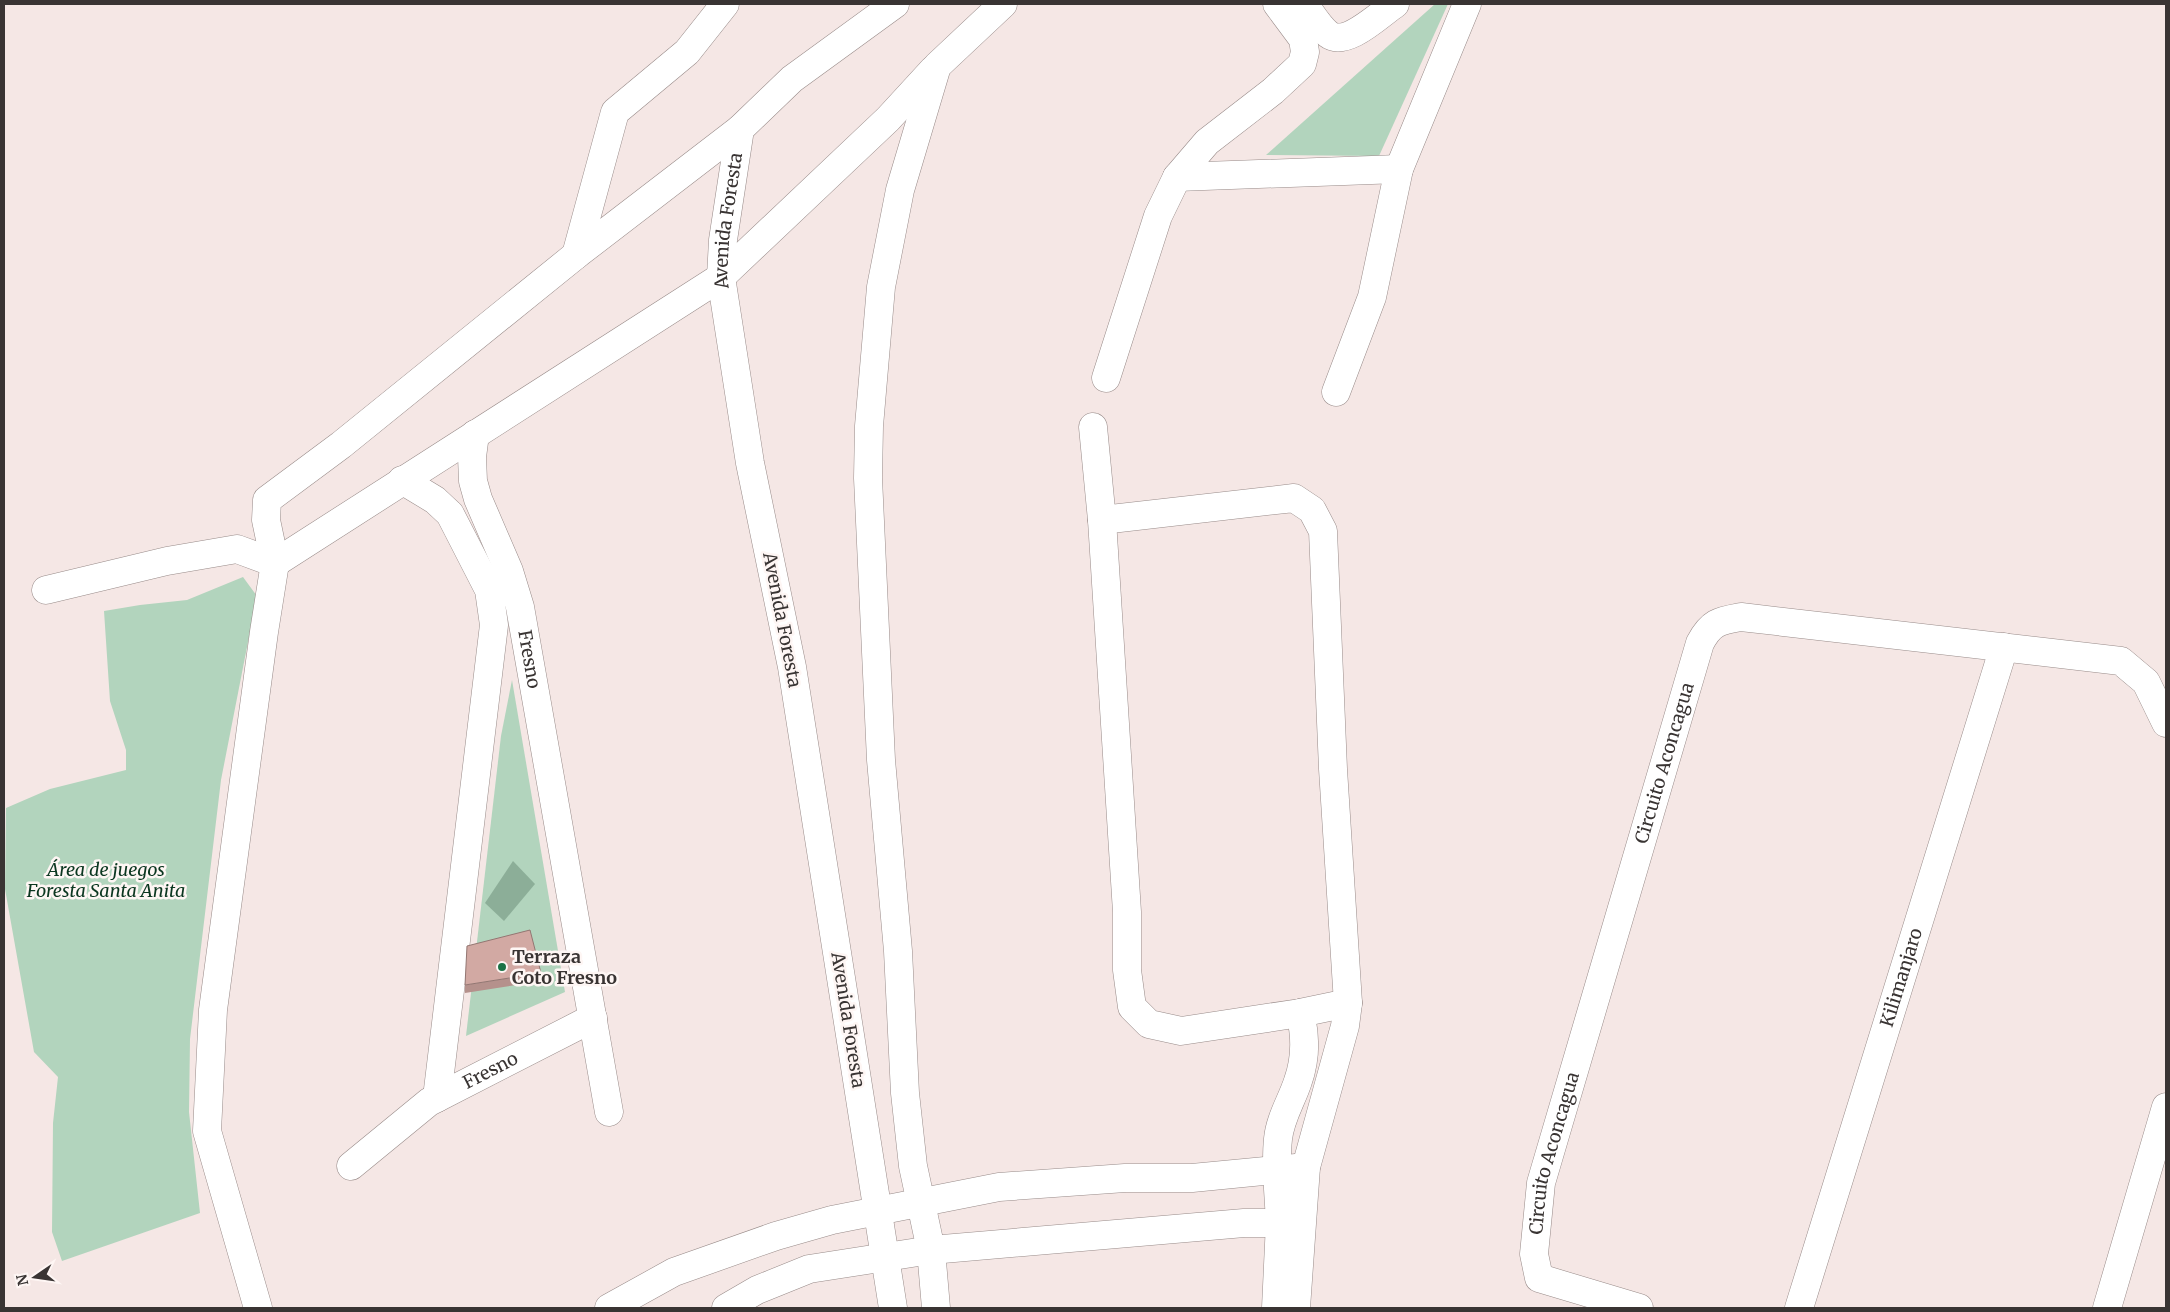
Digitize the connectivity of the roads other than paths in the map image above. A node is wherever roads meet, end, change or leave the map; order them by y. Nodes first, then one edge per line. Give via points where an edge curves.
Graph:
1 (725, 4) edge
2 (894, 4) edge
3 (1003, 4) edge
4 (1277, 4) edge
5 (1304, 4) edge
6 (1395, 4) edge
7 (1467, 4) edge
8 (937, 66) junction
9 (740, 129) junction
10 (1399, 169) junction
11 (1176, 177) junction
12 (576, 255) junction
13 (722, 277) junction
14 (1106, 378) dead end
15 (1336, 392) dead end
16 (1093, 427) dead end
17 (475, 434) junction
18 (402, 480) junction
19 (1102, 520) junction
20 (275, 562) junction
21 (46, 590) dead end
22 (520, 607) junction
23 (494, 625) junction
24 (2004, 647) junction
25 (2166, 723) edge
26 (1348, 1004) junction
27 (1300, 1013) junction
28 (593, 1018) junction
29 (437, 1098) junction
30 (2166, 1107) edge
31 (609, 1112) dead end
32 (351, 1166) dead end
33 (1306, 1167) junction
34 (1278, 1169) junction
35 (921, 1204) junction
36 (877, 1213) junction
37 (1291, 1224) junction
38 (931, 1250) junction
39 (886, 1257) junction
40 (258, 1308) edge
41 (609, 1308) edge
42 (726, 1308) edge
43 (893, 1308) edge
44 (936, 1308) edge
45 (1276, 1308) edge
46 (1296, 1308) edge
47 (1639, 1308) edge
48 (1799, 1308) edge
49 (2107, 1308) edge

1 - 12 street via 687,52 615,112
2 - 9 street, Avenida Foresta via 792,79
3 - 8 street
4 - 11 street via 1303,39 1305,52 1302,64 1207,142
5 - 6 street via 1328,35 1338,38 1351,36
7 - 10 street
8 - 13 street via 888,119
8 - 35 street via 900,190 881,287 869,426 868,478 881,760 898,951 905,1093
9 - 12 street
9 - 13 street, Avenida Foresta via 723,240
10 - 11 street
10 - 15 street via 1372,297
11 - 14 street via 1158,216
12 - 20 street via 341,445 267,500 266,520
13 - 17 street
13 - 36 street, Avenida Foresta via 750,463 792,667 849,1016
16 - 19 street
17 - 18 street
17 - 22 street, Fresno via 473,481
18 - 20 street
18 - 23 street, Fresno via 435,500 450,514 488,590
19 - 26 street via 1294,498 1312,510 1323,531 1333,769
19 - 27 street via 1127,912 1127,970 1132,1007 1148,1024 1181,1031
20 - 21 street via 237,548
20 - 40 street via 213,1010 207,1131
22 - 23 street
22 - 28 street, Fresno
23 - 29 street, Fresno
24 - 25 street, Circuito Aconcagua via 2121,661 2146,682
24 - 47 street, Circuito Aconcagua via 1741,617 1719,621 1707,629 1700,643 1541,1183 1534,1254 1539,1278
24 - 48 street, Kilimanjaro
26 - 27 street
26 - 33 street via 1345,1026
27 - 34 street via 1305,1034 1304,1055 1278,1138
28 - 29 street, Fresno
28 - 31 street
29 - 32 street
30 - 49 street
33 - 34 street
33 - 37 street
34 - 35 street via 1192,1178 1125,1178 999,1187
34 - 37 street
35 - 36 street
35 - 38 street
36 - 39 street, Avenida Foresta
36 - 41 street via 832,1220 776,1236 683,1269
37 - 38 street via 1244,1223
37 - 45 street
37 - 46 street
38 - 39 street
38 - 44 street
39 - 42 street via 809,1269 757,1290
39 - 43 street, Avenida Foresta

